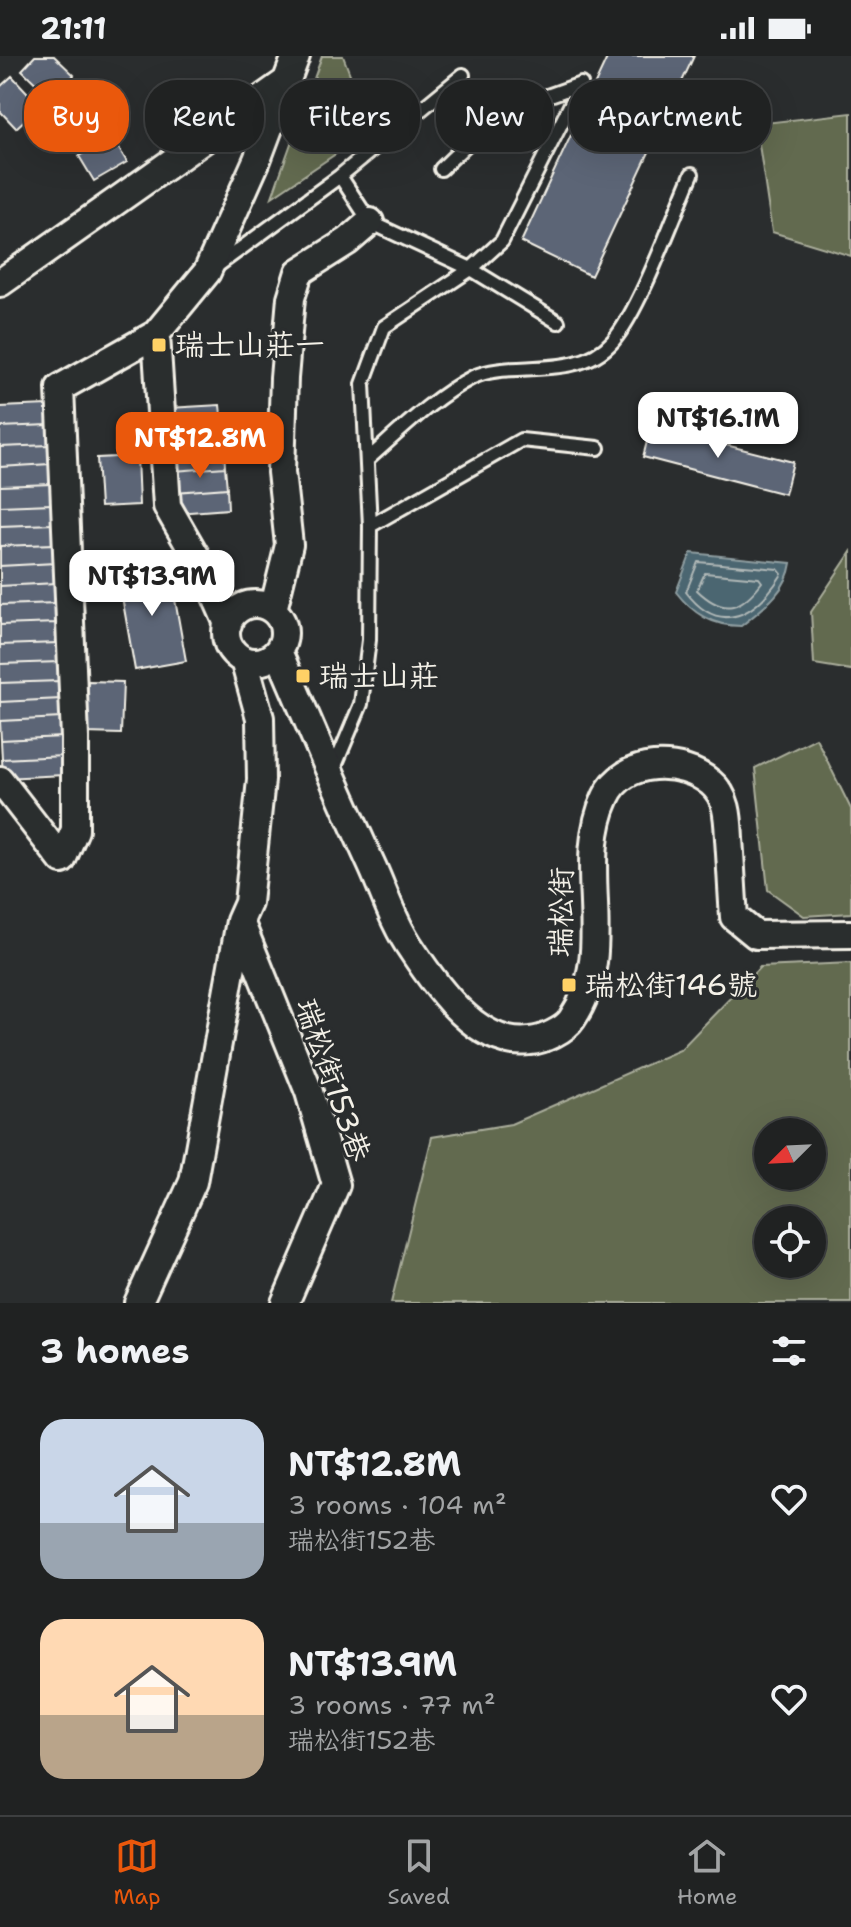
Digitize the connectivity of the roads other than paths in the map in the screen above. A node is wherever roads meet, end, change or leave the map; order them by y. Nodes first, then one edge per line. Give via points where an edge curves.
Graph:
1 (296, 56) edge
2 (463, 75) dead end
3 (287, 80) edge
4 (280, 86) edge
5 (280, 98) edge
6 (441, 169) dead end
7 (692, 174) dead end
8 (340, 176) junction
9 (370, 222) junction
10 (471, 269) junction
11 (207, 272) junction
12 (0, 283) edge
13 (558, 322) dead end
14 (156, 334) junction
15 (598, 448) dead end
16 (367, 460) junction
17 (370, 526) junction
18 (273, 610) junction
19 (228, 624) junction
20 (278, 651) junction
21 (244, 660) junction
22 (330, 776) junction
23 (0, 780) edge
24 (240, 921) junction
25 (851, 934) edge
26 (138, 1303) edge
27 (285, 1303) edge

1 - 3 street
2 - 8 lane
4 - 12 street
5 - 11 street
6 - 10 lane via 499,113 581,84 502,241
7 - 16 lane via 612,342 575,364 477,376 419,414
8 - 9 lane
8 - 11 lane
9 - 10 lane
9 - 18 street via 299,272 291,298 281,472 289,545
10 - 13 lane
10 - 16 lane via 384,327 363,384
11 - 14 street
14 - 19 street via 167,506
14 - 23 street via 60,388 75,738 75,830 62,860
15 - 17 lane via 521,440
16 - 17 lane
17 - 22 lane via 369,640 361,704
18 - 19 street via 247,606
18 - 20 street, 瑞松街 via 285,634
19 - 21 street via 231,649
20 - 21 street via 263,662
20 - 22 street, 瑞松街
21 - 24 street via 260,718 261,780 248,903
22 - 25 street, 瑞松街 via 410,947 441,991 481,1029 514,1043 540,1040 570,1023 591,986 597,938 593,827 608,792 629,772 655,764 683,769 712,783 728,809 734,917 756,935
24 - 26 street via 193,1182
24 - 27 street, 瑞松街153巷 via 309,1092 336,1185

